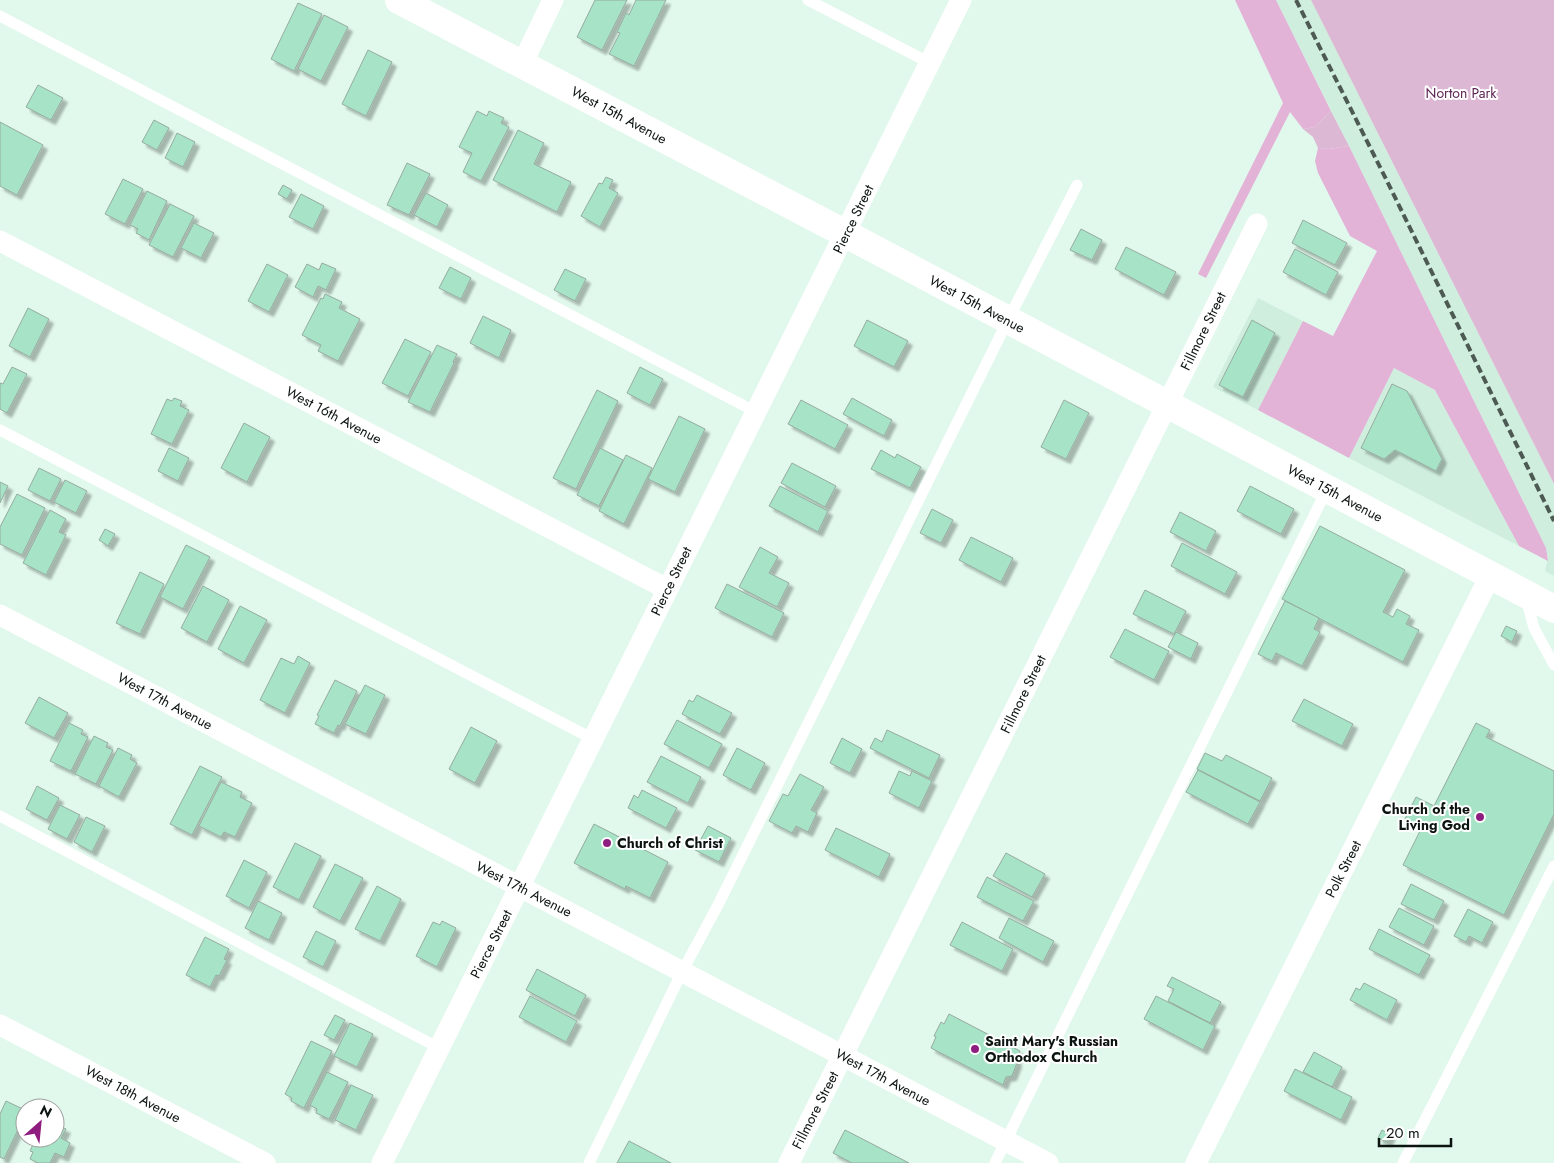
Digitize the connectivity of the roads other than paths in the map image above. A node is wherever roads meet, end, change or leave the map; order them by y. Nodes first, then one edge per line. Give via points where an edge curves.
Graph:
1 (399, 0) edge
2 (553, 0) edge
3 (808, 0) edge
4 (961, 0) edge
5 (0, 16) edge
6 (930, 63) junction
7 (522, 64) junction
8 (1077, 186) dead end
9 (1256, 224) dead end
10 (846, 234) junction
11 (0, 241) edge
12 (1008, 320) junction
13 (1167, 404) junction
14 (756, 412) junction
15 (0, 430) edge
16 (1327, 488) junction
17 (1490, 576) junction
18 (667, 589) junction
19 (1524, 594) junction
20 (1554, 609) edge
21 (0, 615) edge
22 (1554, 664) edge
23 (592, 739) junction
24 (0, 816) edge
25 (1554, 866) edge
26 (520, 887) junction
27 (682, 972) junction
28 (0, 1025) edge
29 (439, 1048) junction
30 (842, 1056) junction
31 (1006, 1141) junction
32 (265, 1163) edge
33 (382, 1163) edge
34 (589, 1163) edge
35 (789, 1163) edge
36 (995, 1163) edge
37 (1048, 1163) edge
38 (1196, 1163) edge
39 (1403, 1163) edge

1 - 7 main road, West 15th Avenue
2 - 7 street
3 - 6 lane
4 - 6 street, Pierce Street
5 - 14 lane
6 - 10 street, Pierce Street
7 - 10 main road, West 15th Avenue
8 - 12 lane
9 - 13 street, Fillmore Street
10 - 12 main road, West 15th Avenue
10 - 14 street, Pierce Street
11 - 18 street, West 16th Avenue
12 - 13 main road, West 15th Avenue
12 - 27 lane
13 - 16 main road, West 15th Avenue
13 - 30 street, Fillmore Street
14 - 18 street, Pierce Street
15 - 23 lane
16 - 17 main road, West 15th Avenue
16 - 31 lane
17 - 19 main road, West 15th Avenue
17 - 38 street, Polk Street
18 - 23 street, Pierce Street
19 - 20 main road, West 15th Avenue
19 - 22 lane via 1534,628
21 - 26 street, West 17th Avenue
23 - 26 street, Pierce Street
24 - 29 lane
25 - 39 lane
26 - 27 street, West 17th Avenue
26 - 29 street, Pierce Street
27 - 30 street, West 17th Avenue
27 - 34 lane
28 - 32 street, West 18th Avenue
29 - 33 street, Pierce Street
30 - 31 street, West 17th Avenue
30 - 35 street, Fillmore Street
31 - 36 lane
31 - 37 street, West 17th Avenue

